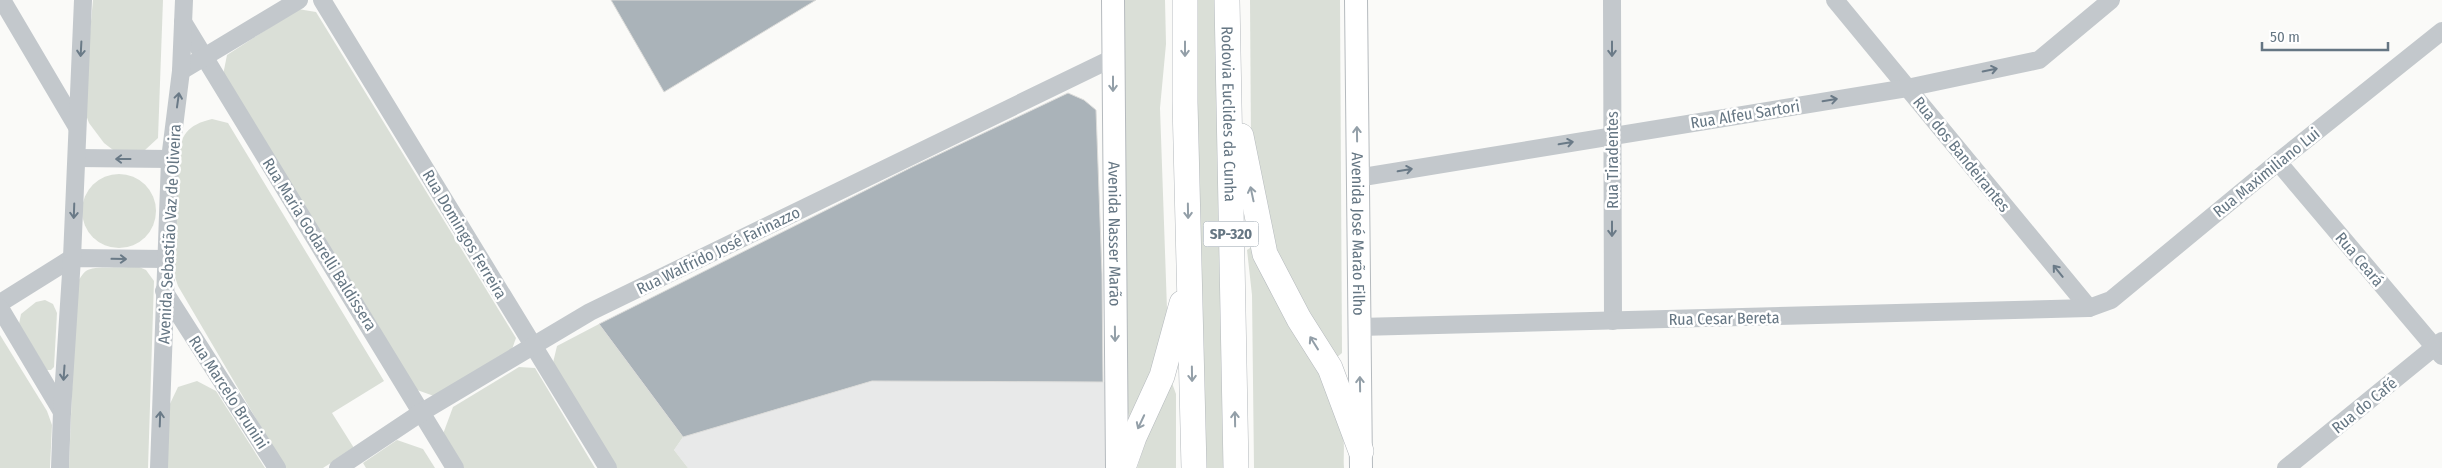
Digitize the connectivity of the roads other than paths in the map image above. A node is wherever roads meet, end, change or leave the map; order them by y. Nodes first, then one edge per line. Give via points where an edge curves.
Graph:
1 (2, 0) edge
2 (83, 0) edge
3 (184, 0) edge
4 (299, 0) edge
5 (322, 0) edge
6 (1113, 0) edge
7 (1185, 0) edge
8 (1227, 0) edge
9 (1356, 0) edge
10 (1612, 0) edge
11 (1835, 0) edge
12 (2111, 0) edge
13 (183, 22) junction
14 (2442, 31) edge
15 (1227, 50) junction
16 (205, 57) junction
17 (1113, 58) junction
18 (182, 71) junction
19 (1907, 88) junction
20 (77, 127) junction
21 (1612, 135) junction
22 (76, 158) junction
23 (170, 159) junction
24 (2278, 162) junction
25 (1357, 178) junction
26 (72, 258) junction
27 (166, 260) junction
28 (1190, 276) junction
29 (164, 291) junction
30 (0, 303) edge
31 (0, 308) edge
32 (2089, 308) junction
33 (1613, 321) junction
34 (1359, 327) junction
35 (533, 345) junction
36 (2440, 348) edge
37 (62, 412) junction
38 (422, 412) junction
39 (1361, 460) edge
40 (60, 468) edge
41 (159, 468) edge
42 (277, 468) edge
43 (338, 468) edge
44 (454, 468) edge
45 (608, 468) edge
46 (1117, 468) edge
47 (1123, 468) edge
48 (1194, 468) edge
49 (1236, 468) edge
50 (2286, 468) edge

1 - 20 street
2 -> 20 street
3 - 13 street, Avenida Sebastião Vaz de Oliveira
4 - 16 street
5 - 35 street, Rua Domingos Ferreira
6 - 17 main road, Avenida Nasser Marão
7 -> 28 highway, SP-320
8 - 15 highway, Rodovia Euclides da Cunha / SP-320
25 -> 9 main road, Avenida José Marão Filho
10 -> 21 street, Rua Tiradentes
11 - 19 street, Rua dos Bandeirantes
19 -> 12 street, Rua Alfeu Sartori via 2039,60
13 - 16 street, Rua Maria Godarelli Baldissera
13 - 18 street, Avenida Sebastião Vaz de Oliveira
14 - 24 street, Rua Maximiliano Lui
39 -> 15 highway via 1330,368 1299,319 1265,254
49 -> 15 highway, Rodovia Euclides da Cunha / SP-320
16 - 18 street
16 - 38 street, Rua Maria Godarelli Baldissera
17 - 35 street, Rua Walfrido José Farinazzo via 590,312
17 -> 46 main road, Avenida Nasser Marão
23 -> 18 street, Avenida Sebastião Vaz de Oliveira
21 -> 19 street, Rua Alfeu Sartori
32 -> 19 street, Rua dos Bandeirantes
20 - 22 street
25 -> 21 street, Rua Alfeu Sartori
21 -> 33 street, Rua Tiradentes
23 -> 22 street
22 -> 26 street
23 - 27 street, Avenida Sebastião Vaz de Oliveira
24 - 32 street, Rua Maximiliano Lui via 2111,300
24 - 36 street, Rua Ceará
25 - 34 main road, Avenida José Marão Filho
26 -> 27 street
26 - 30 street
26 -> 37 street
27 - 29 street, Avenida Sebastião Vaz de Oliveira
28 -> 47 highway via 1162,376
28 -> 48 highway, SP-320
41 -> 29 street, Avenida Sebastião Vaz de Oliveira
29 - 42 street, Rua Marcelo Brunini
31 - 37 street
32 - 33 street, Rua Cesar Bereta
33 - 34 street, Rua Cesar Bereta
39 -> 34 main road, Avenida José Marão Filho
35 - 38 street, Rua Walfrido José Farinazzo
35 - 45 street, Rua Domingos Ferreira
36 - 50 street, Rua do Café
37 - 40 street
38 - 43 street, Rua Walfrido José Farinazzo
38 - 44 street, Rua Maria Godarelli Baldissera

